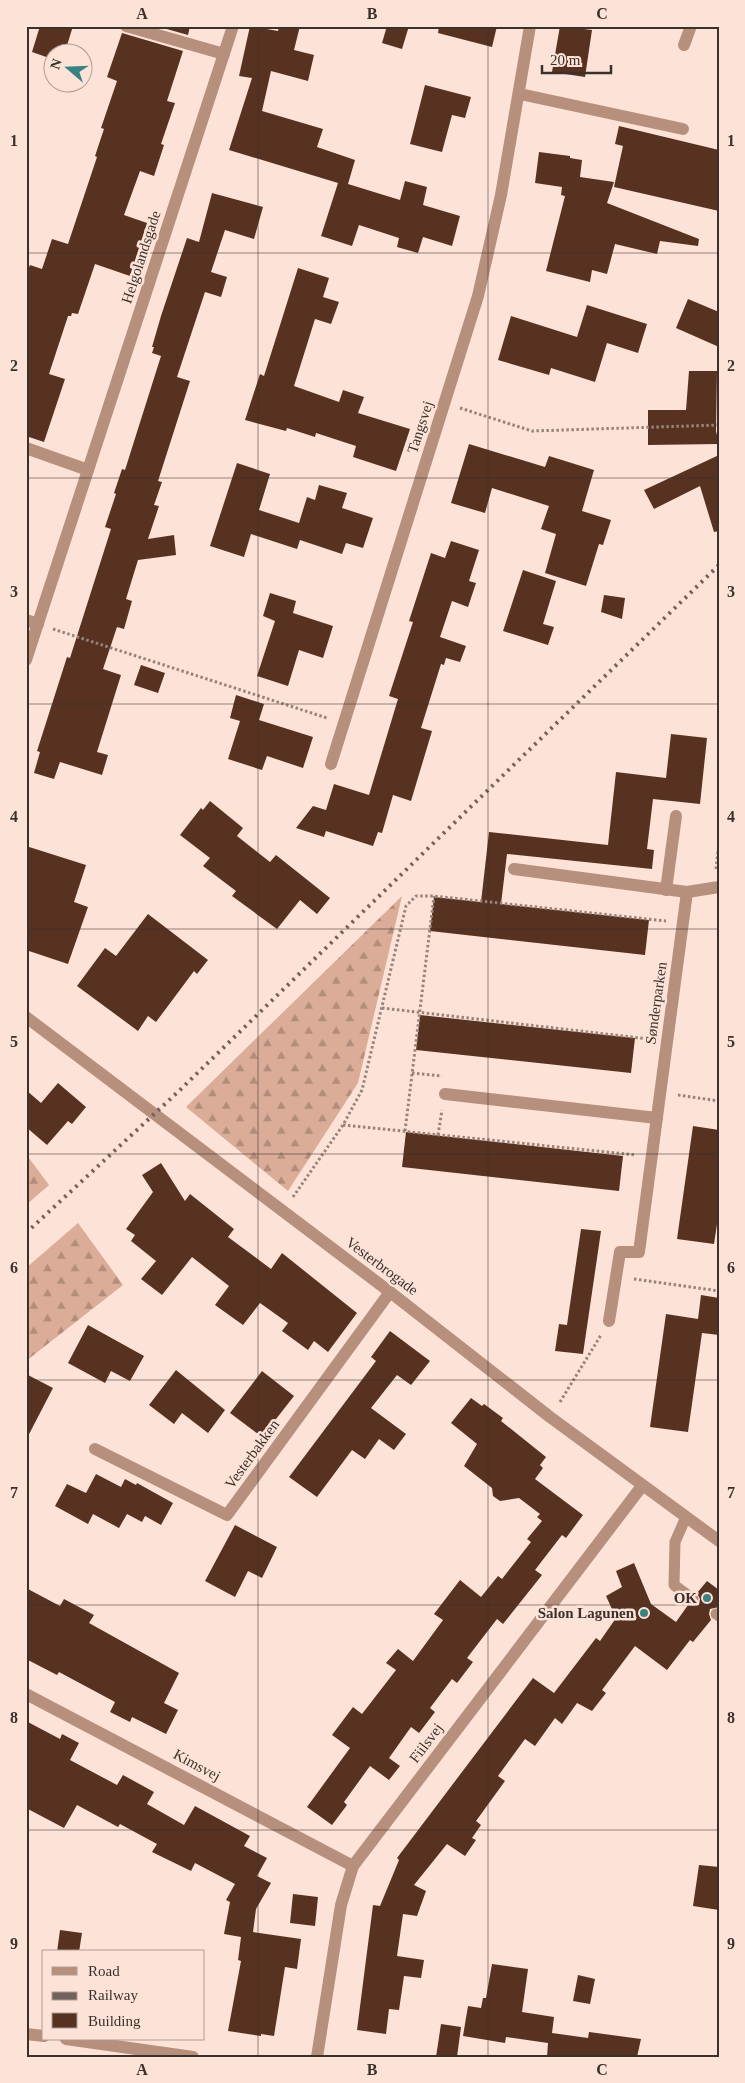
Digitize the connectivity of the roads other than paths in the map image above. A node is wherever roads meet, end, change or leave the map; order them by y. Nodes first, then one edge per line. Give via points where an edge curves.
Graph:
1 (126, 26) edge
2 (233, 26) edge
3 (530, 26) edge
4 (691, 26) edge
5 (684, 45) dead end
6 (224, 54) junction
7 (520, 94) junction
8 (684, 128) dead end
9 (26, 448) edge
10 (88, 470) junction
11 (32, 622) edge
12 (26, 660) edge
13 (331, 764) dead end
14 (676, 816) dead end
15 (514, 869) dead end
16 (716, 887) edge
17 (666, 890) junction
18 (687, 892) junction
19 (26, 1017) edge
20 (445, 1094) dead end
21 (657, 1118) junction
22 (390, 1292) junction
23 (609, 1321) road end
24 (95, 1449) dead end
25 (642, 1486) junction
26 (686, 1517) junction
27 (719, 1541) edge
28 (692, 1599) dead end
29 (26, 1694) edge
30 (353, 1866) junction
31 (26, 2034) edge
32 (42, 2036) edge
33 (73, 2040) edge
34 (193, 2057) edge
35 (317, 2057) edge

1 - 6 street
2 - 6 street, Helgolandsgade
3 - 7 street, Tangsvej
4 - 5 street
6 - 10 street, Helgolandsgade
7 - 8 street
7 - 13 street, Tangsvej via 496,222 478,296
9 - 10 street
10 - 11 street, Helgolandsgade
11 - 12 street, Helgolandsgade
14 - 17 street
15 - 17 street
16 - 18 street
17 - 18 street
18 - 21 street, Sønderparken
19 - 22 street, Vesterbrogade
20 - 21 street
21 - 23 street, Sønderparken via 639,1252 620,1252
22 - 24 street, Vesterbakken via 227,1515
22 - 25 street, Vesterbrogade
25 - 26 street, Vesterbrogade
25 - 30 street, Fiilsvej
26 - 27 street, Vesterbrogade
26 - 28 lane via 675,1542 674,1585
29 - 30 street, Kimsvej
30 - 35 street, Fiilsvej via 341,1905
31 - 32 street
33 - 34 street

